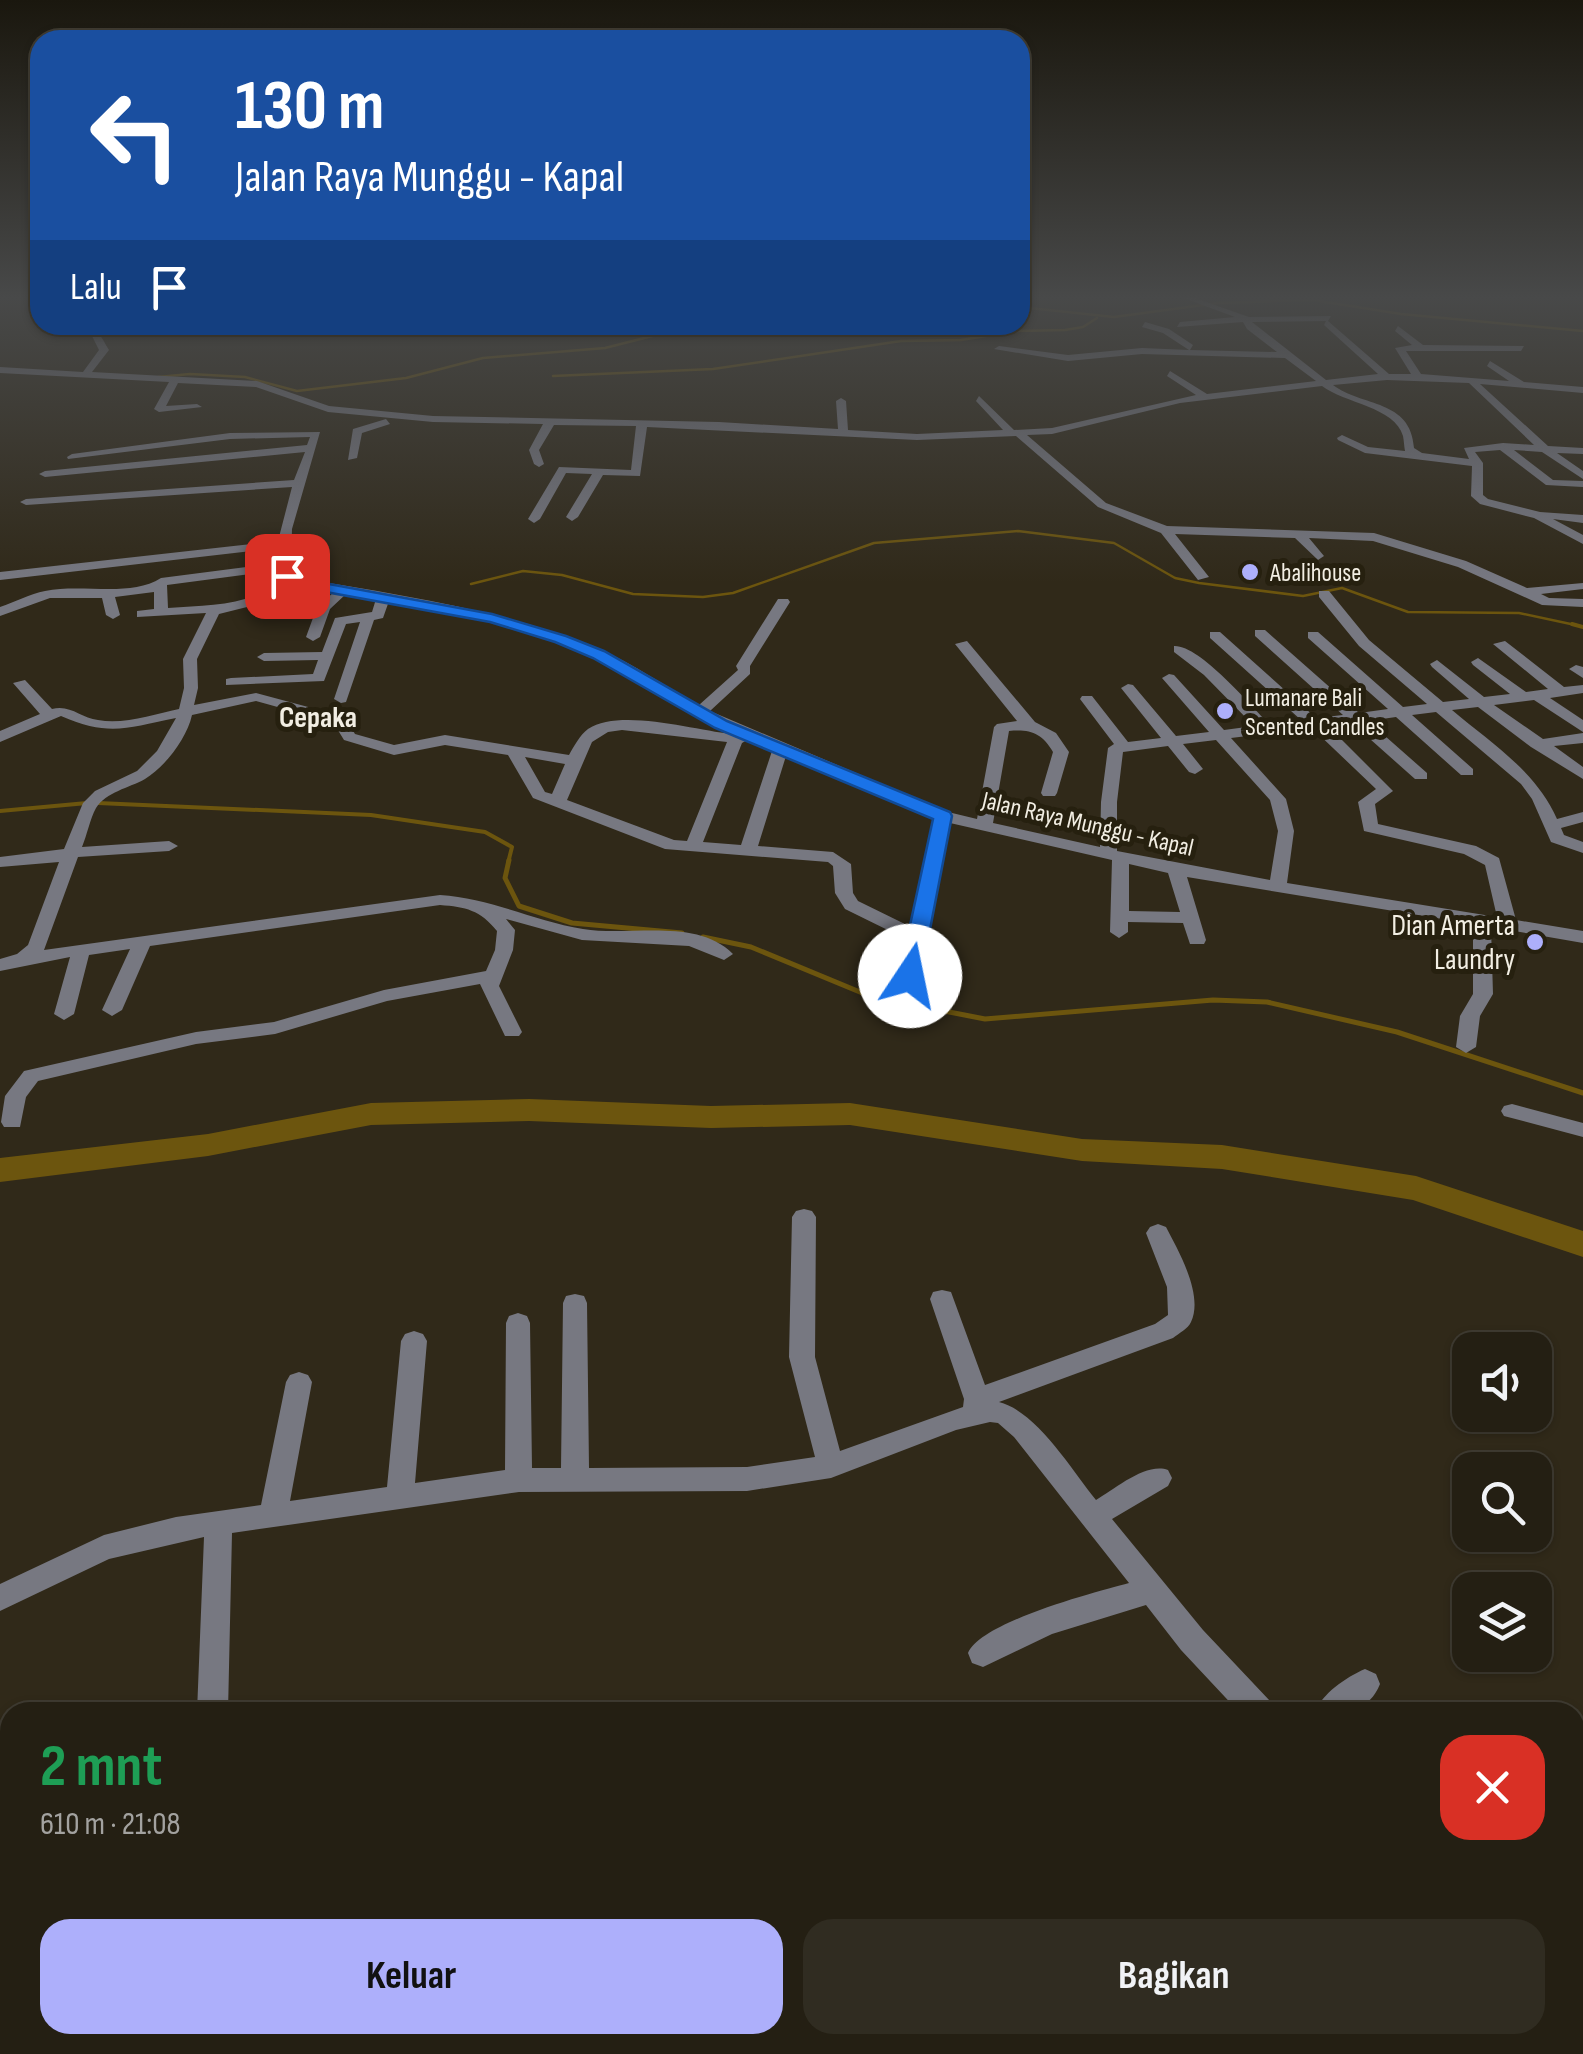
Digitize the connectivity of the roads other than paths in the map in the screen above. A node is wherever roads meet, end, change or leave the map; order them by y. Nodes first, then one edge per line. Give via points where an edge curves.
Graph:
1 (168, 392) edge
2 (275, 392) edge
3 (1197, 392) edge
4 (1242, 392) edge
5 (1337, 392) edge
6 (1490, 392) edge
7 (1539, 392) edge
8 (1205, 397) junction
9 (979, 399) dead end
10 (841, 401) dead end
11 (1546, 404) dead end
12 (197, 407) dead end
13 (321, 411) junction
14 (397, 416) junction
15 (550, 422) junction
16 (642, 423) junction
17 (316, 434) junction
18 (843, 434) junction
19 (859, 434) junction
20 (1016, 434) junction
21 (1342, 438) dead end
22 (823, 444) dead end
23 (1503, 446) junction
24 (311, 448) junction
25 (1541, 448) junction
26 (1578, 451) edge
27 (1418, 455) junction
28 (72, 457) dead end
29 (352, 458) dead end
30 (1583, 460) edge
31 (1478, 463) junction
32 (539, 464) dead end
33 (600, 471) junction
34 (45, 474) dead end
35 (1583, 476) edge
36 (297, 482) junction
37 (1583, 484) edge
38 (23, 508) dead end
39 (1533, 514) junction
40 (572, 517) dead end
41 (534, 519) dead end
42 (1583, 519) edge
43 (1164, 530) junction
44 (1298, 534) junction
45 (1583, 540) edge
46 (285, 544) junction
47 (1318, 556) dead end
48 (288, 573) junction
49 (0, 576) edge
50 (1203, 576) dead end
51 (1578, 586) dead end
52 (158, 588) junction
53 (343, 590) junction
54 (1526, 592) junction
55 (108, 594) junction
56 (1324, 594) dead end
57 (384, 596) junction
58 (782, 602) dead end
59 (1583, 603) edge
60 (221, 608) junction
61 (0, 612) edge
62 (160, 613) junction
63 (142, 614) dead end
64 (113, 615) dead end
65 (368, 617) junction
66 (1260, 633) dead end
67 (1215, 635) dead end
68 (1313, 636) dead end
69 (313, 637) dead end
70 (962, 644) dead end
71 (1500, 644) dead end
72 (1179, 649) dead end
73 (329, 656) junction
74 (264, 657) dead end
75 (1478, 662) dead end
76 (1438, 664) dead end
77 (1169, 678) dead end
78 (230, 682) dead end
79 (1581, 682) edge
80 (20, 683) dead end
81 (1128, 688) dead end
82 (1561, 692) junction
83 (1530, 696) junction
84 (341, 699) dead end
85 (1087, 699) dead end
86 (1481, 702) junction
87 (1438, 707) junction
88 (186, 712) junction
89 (699, 712) junction
90 (1396, 712) junction
91 (48, 714) junction
92 (1356, 718) junction
93 (1314, 723) junction
94 (1029, 725) junction
95 (1583, 727) edge
96 (1265, 729) junction
97 (1222, 734) junction
98 (0, 737) edge
99 (744, 738) junction
100 (1583, 738) edge
101 (1174, 740) junction
102 (1536, 744) junction
103 (1120, 748) junction
104 (513, 750) junction
105 (780, 750) junction
106 (577, 760) junction
107 (1195, 770) dead end
108 (1467, 772) dead end
109 (1583, 774) edge
110 (1421, 776) dead end
111 (1049, 792) dead end
112 (557, 803) junction
113 (943, 816) junction
114 (1583, 817) edge
115 (1552, 825) junction
116 (984, 827) junction
117 (168, 846) dead end
118 (694, 847) junction
119 (1583, 848) edge
120 (748, 850) junction
121 (68, 854) junction
122 (1115, 856) junction
123 (0, 862) edge
124 (1176, 870) junction
125 (1278, 887) junction
126 (489, 910) junction
127 (1190, 918) junction
128 (1482, 923) junction
129 (1508, 926) junction
130 (918, 938) junction
131 (1583, 938) edge
132 (1197, 940) dead end
133 (142, 942) junction
134 (81, 950) junction
135 (724, 954) dead end
136 (24, 958) junction
137 (0, 965) edge
138 (491, 976) junction
139 (910, 976) dead end
140 (112, 1010) dead end
141 (64, 1014) dead end
142 (512, 1032) dead end
143 (1466, 1048) dead end
144 (1512, 1111) dead end
145 (12, 1122) dead end
146 (1583, 1130) edge
147 (804, 1217) dead end
148 (1158, 1233) dead end
149 (942, 1299) dead end
150 (574, 1303) dead end
151 (518, 1323) dead end
152 (414, 1341) dead end
153 (299, 1382) dead end
154 (976, 1406) junction
155 (831, 1466) junction
156 (1158, 1478) dead end
157 (574, 1479) junction
158 (518, 1480) junction
159 (400, 1499) junction
160 (273, 1515) junction
161 (1093, 1516) junction
162 (218, 1524) junction
163 (1152, 1590) junction
164 (0, 1598) edge
165 (983, 1653) dead end
166 (1365, 1684) dead end
167 (213, 1702) edge
168 (1250, 1702) edge
169 (1342, 1702) edge

1 - 12 street via 159,409
2 - 13 street
3 - 8 street
4 - 8 street
5 - 27 street via 1391,414
6 - 25 street
7 - 11 street
8 - 20 street
9 - 20 street
10 - 18 street
13 - 14 street
13 - 17 street
14 - 15 street
14 - 29 street via 358,431
15 - 16 street
15 - 32 street via 534,450
16 - 18 street
16 - 33 street via 636,474
17 - 24 street
17 - 28 street via 237,435
18 - 19 street
19 - 20 street
19 - 22 street via 860,445
20 - 43 street via 1102,505
21 - 27 street via 1357,448
23 - 25 street
23 - 31 street via 1468,448
23 - 37 street via 1550,483
24 - 34 street
24 - 36 street
25 - 26 street
25 - 35 street
26 - 30 street
27 - 31 street
31 - 39 street via 1477,496
33 - 40 street
33 - 41 street via 559,471
36 - 38 street via 172,489 161,502
36 - 46 street
39 - 42 street
39 - 45 street
43 - 44 street
43 - 50 street
44 - 47 street
44 - 54 street via 1374,537
46 - 48 street
46 - 49 street
48 - 52 street, Jalan Raya Munggu - Kapal via 170,580
48 - 53 street, Jalan Raya Munggu - Kapal
48 - 60 street via 270,598
51 - 54 street
52 - 55 street, Jalan Raya Munggu - Kapal
52 - 62 street
53 - 57 street, Jalan Raya Munggu - Kapal
53 - 69 street via 324,607
54 - 59 street via 1555,604
55 - 61 street, Jalan Raya Munggu - Kapal via 39,595
55 - 64 street
56 - 87 street via 1364,643
57 - 65 street via 378,615
57 - 89 street, Jalan Raya Munggu - Kapal via 561,639
58 - 89 street via 745,671
60 - 62 street
60 - 88 street via 191,656
62 - 63 street
65 - 73 street via 340,621
65 - 84 street
66 - 92 street
67 - 93 street
68 - 90 street
70 - 94 street
71 - 82 street
72 - 96 street
73 - 74 street
73 - 78 street via 319,678
75 - 83 street
76 - 86 street
77 - 97 street
79 - 82 street
80 - 91 street
81 - 101 street
82 - 83 street
83 - 86 street
83 - 95 street
85 - 103 street
86 - 87 street
86 - 102 street
87 - 90 street
87 - 115 street via 1528,781
88 - 91 street via 102,726 66,711
88 - 104 street via 256,697 333,718 349,737 394,750 445,740
88 - 121 street via 152,766 95,800
89 - 99 street, Jalan Raya Munggu - Kapal
90 - 92 street
90 - 108 street
91 - 98 street
92 - 93 street
92 - 110 street
93 - 96 street
93 - 129 street via 1382,786 1366,802 1368,825 1482,853 1493,862
94 - 111 street via 1048,731 1061,752
94 - 116 street via 1000,729
96 - 97 street
97 - 101 street
97 - 125 street via 1284,812
99 - 105 street, Jalan Raya Munggu - Kapal
99 - 106 street via 606,728 590,736
99 - 118 street
100 - 102 street
101 - 103 street
101 - 107 street
102 - 109 street
103 - 122 street via 1108,802
104 - 106 street
104 - 112 street via 535,792
105 - 113 street, Jalan Raya Munggu - Kapal
105 - 120 street
106 - 112 street
112 - 118 street via 652,840
113 - 116 street, Jalan Raya Munggu - Kapal
113 - 130 street
114 - 115 street
115 - 119 street via 1557,838
116 - 122 street, Jalan Raya Munggu - Kapal
117 - 121 street
118 - 120 street
120 - 130 street via 834,857 842,864 852,905
121 - 123 street
121 - 136 street via 36,947
122 - 124 street, Jalan Raya Munggu - Kapal
122 - 127 street via 1120,924
124 - 125 street, Jalan Raya Munggu - Kapal
124 - 127 street
125 - 128 street, Jalan Raya Munggu - Kapal
126 - 133 street via 469,902 404,904
126 - 135 street via 593,936 686,937
126 - 138 street via 501,920 507,940
127 - 132 street
128 - 129 street, Jalan Raya Munggu - Kapal
128 - 143 street via 1484,994 1470,1016
129 - 131 street, Jalan Raya Munggu - Kapal
130 - 139 street
133 - 134 street
133 - 140 street
134 - 136 street
134 - 141 street
136 - 137 street
138 - 142 street via 490,992
138 - 145 street via 31,1076 16,1096
144 - 146 street
147 - 155 street via 802,1358
148 - 154 street via 1179,1290 1180,1320
149 - 154 street
150 - 157 street
151 - 158 street
152 - 159 street
153 - 160 street
154 - 155 street
154 - 161 street via 1024,1428
155 - 157 street via 746,1479
156 - 161 street
157 - 158 street
158 - 159 street
159 - 160 street
160 - 162 street
161 - 163 street
162 - 164 street via 104,1548
162 - 167 street
163 - 165 street via 1012,1635
163 - 168 street
166 - 169 street

